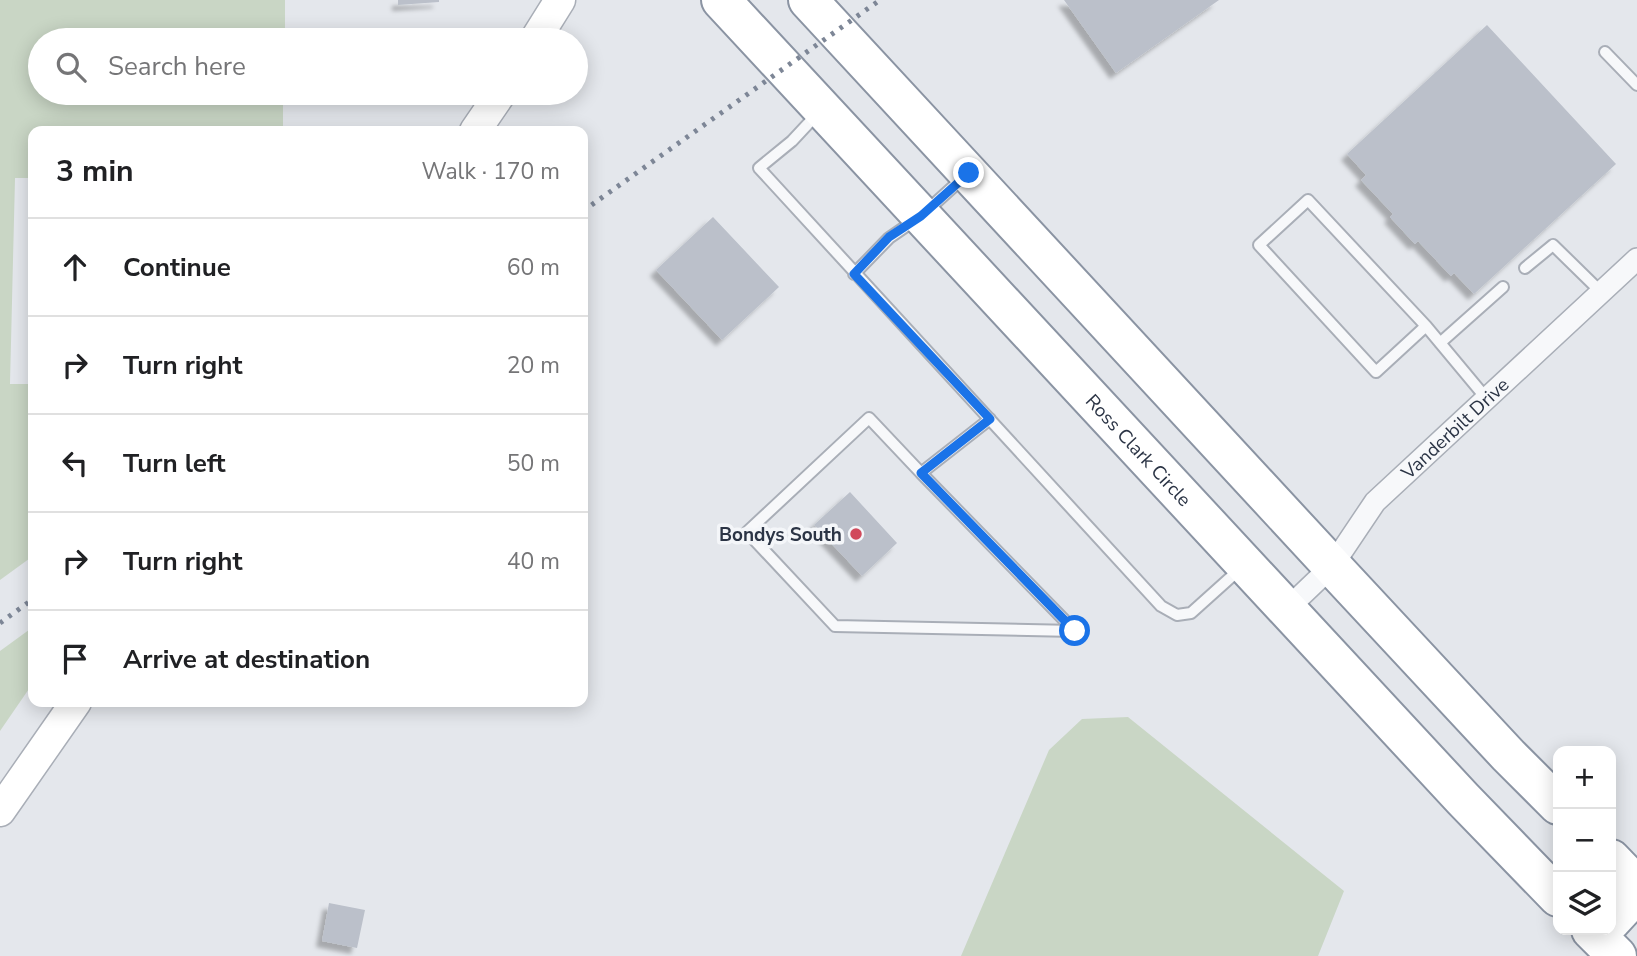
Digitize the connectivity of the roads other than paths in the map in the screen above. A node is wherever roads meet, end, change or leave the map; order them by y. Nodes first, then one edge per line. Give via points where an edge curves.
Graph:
1 (560, 0) edge
2 (721, 0) edge
3 (808, 0) edge
4 (542, 28) edge
5 (1605, 52) dead end
6 (1637, 86) edge
7 (493, 105) edge
8 (822, 109) junction
9 (478, 126) edge
10 (969, 173) junction
11 (921, 216) junction
12 (1637, 259) edge
13 (1525, 268) dead end
14 (854, 274) junction
15 (1503, 287) dead end
16 (1601, 292) junction
17 (1426, 326) junction
18 (1440, 343) junction
19 (1486, 398) junction
20 (990, 419) junction
21 (921, 473) junction
22 (1245, 564) junction
23 (1332, 566) junction
24 (1287, 609) junction
25 (73, 707) edge
26 (1553, 801) edge
27 (0, 811) edge
28 (1616, 864) edge
29 (1637, 886) edge
30 (1553, 892) edge
31 (1637, 893) edge
32 (1616, 919) edge

1 - 4 street
2 - 8 highway, Ross Clark Circle
3 - 10 highway
5 - 6 lane
7 - 9 street
8 - 11 highway, Ross Clark Circle
8 - 14 lane via 759,169
10 - 11 lane
10 - 23 highway
11 - 14 lane via 889,237
11 - 22 highway, Ross Clark Circle
12 - 16 street, Vanderbilt Drive
13 - 16 lane via 1553,245
14 - 20 lane
15 - 18 lane
16 - 19 street, Vanderbilt Drive
17 - 17 lane via 1308,200 1259,245 1376,372
17 - 18 lane
18 - 19 lane
19 - 23 street, Vanderbilt Drive via 1375,502
20 - 21 lane
20 - 22 lane via 1161,606 1177,615 1191,613
21 - 21 lane via 989,542 1075,631 835,626 747,532 869,418
22 - 24 highway, Ross Clark Circle
23 - 24 street, Vanderbilt Drive
23 - 26 highway
24 - 30 highway, Ross Clark Circle
25 - 27 street
28 - 29 highway
31 - 32 highway

